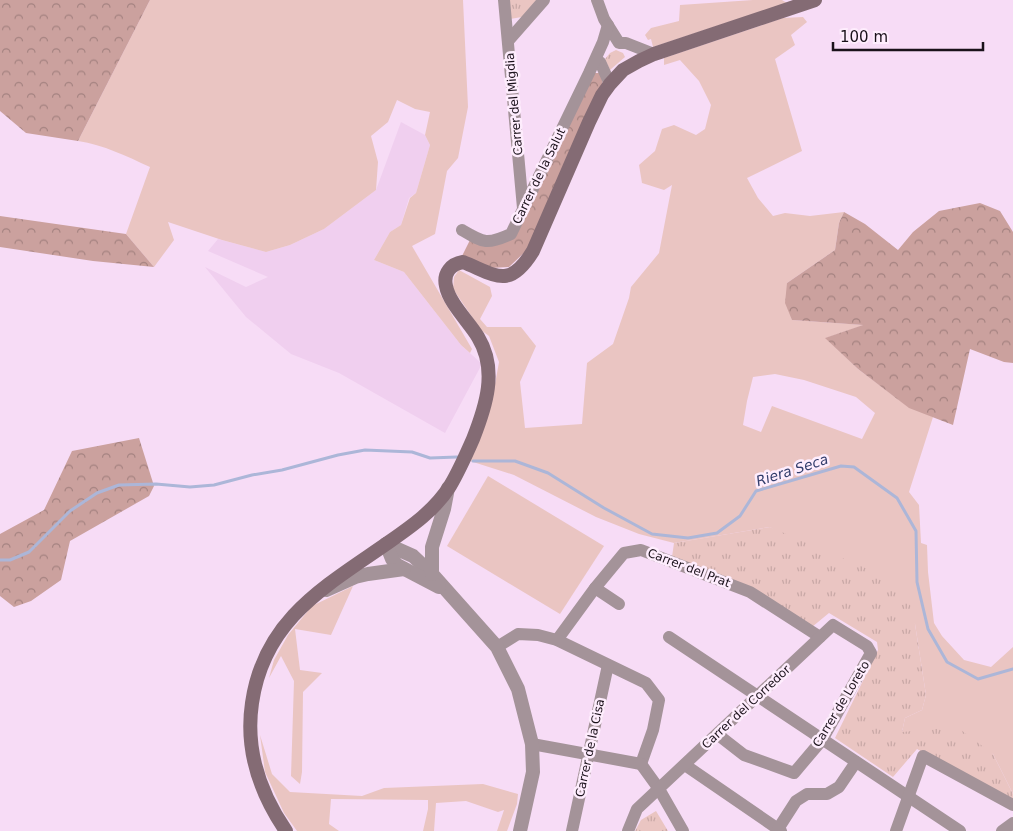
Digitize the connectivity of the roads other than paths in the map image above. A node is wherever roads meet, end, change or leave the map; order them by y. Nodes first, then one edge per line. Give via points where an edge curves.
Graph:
1 (504, 0) edge
2 (544, 0) edge
3 (597, 0) edge
4 (815, 0) edge
5 (608, 24) junction
6 (508, 41) junction
7 (619, 43) junction
8 (654, 54) junction
9 (631, 65) junction
10 (596, 66) junction
11 (610, 84) junction
12 (523, 208) junction
13 (462, 230) dead end
14 (448, 488) junction
15 (386, 544) junction
16 (404, 569) junction
17 (432, 574) junction
18 (595, 588) junction
19 (445, 590) junction
20 (312, 597) junction
21 (619, 604) dead end
22 (833, 625) joint
23 (668, 637) dead end
24 (820, 637) junction
25 (557, 640) junction
26 (497, 647) junction
27 (608, 664) junction
28 (756, 695) junction
29 (717, 734) junction
30 (822, 740) junction
31 (532, 744) junction
32 (588, 754) junction
33 (856, 762) junction
34 (641, 764) junction
35 (685, 765) junction
36 (659, 790) junction
37 (907, 797) junction
38 (1013, 805) edge
39 (1013, 823) edge
40 (763, 826) edge
41 (779, 830) edge
42 (286, 831) edge
43 (520, 831) edge
44 (572, 831) edge
45 (628, 831) edge
46 (683, 831) edge
47 (896, 831) edge
48 (960, 831) edge
49 (1002, 831) edge

1 - 6 street, Carrer del Migdia
2 - 6 street
3 - 5 street
4 - 8 main road
5 - 7 street
5 - 10 street, Carrer de la Salut
6 - 12 street, Carrer del Migdia
7 - 8 street
7 - 9 street via 629,56
7 - 10 street, Carrer de la Salut via 613,44
8 - 9 main road
9 - 11 main road
10 - 11 street
10 - 12 street, Carrer de la Salut
11 - 14 main road via 596,107 526,262 505,276 491,275 463,262 447,272 450,296 484,347 489,378 488,394 474,435
12 - 13 street, Carrer de la Salut via 511,234 494,242 480,241
14 - 15 main road via 422,518
14 - 17 street via 432,547
15 - 16 street via 392,559
15 - 17 street via 413,556
15 - 20 main road
16 - 19 street
16 - 20 street via 355,577
17 - 19 street
18 - 21 street
18 - 24 street, Carrer del Prat via 624,553 641,550 750,592
18 - 25 street, Carrer del Prat
19 - 26 street
20 - 42 main road via 286,624 266,655 250,712 250,738 257,774 268,802
22 - 24 street, Carrer del Corredor
22 - 30 street, Carrer de Loreto via 866,646 871,653
23 - 28 street
24 - 28 street, Carrer del Corredor
25 - 26 street via 538,634 518,634
25 - 27 street
26 - 31 street via 518,689
27 - 32 street, Carrer de la Cisa
27 - 34 street via 646,683 659,700
28 - 29 street, Carrer del Corredor
28 - 30 street
29 - 30 street, Carrer de Loreto via 744,754 794,773
29 - 35 street, Carrer del Corredor
30 - 33 street
31 - 32 street
31 - 43 street via 532,772
32 - 34 street
32 - 44 street, Carrer de la Cisa
33 - 37 street
33 - 41 street via 838,787 827,794 807,794 796,801
34 - 36 street
35 - 36 street, Carrer del Corredor
35 - 40 street
36 - 45 street, Carrer del Corredor via 637,809
36 - 46 street
37 - 38 street via 923,756
37 - 47 street
37 - 48 street
39 - 49 street
40 - 41 street

